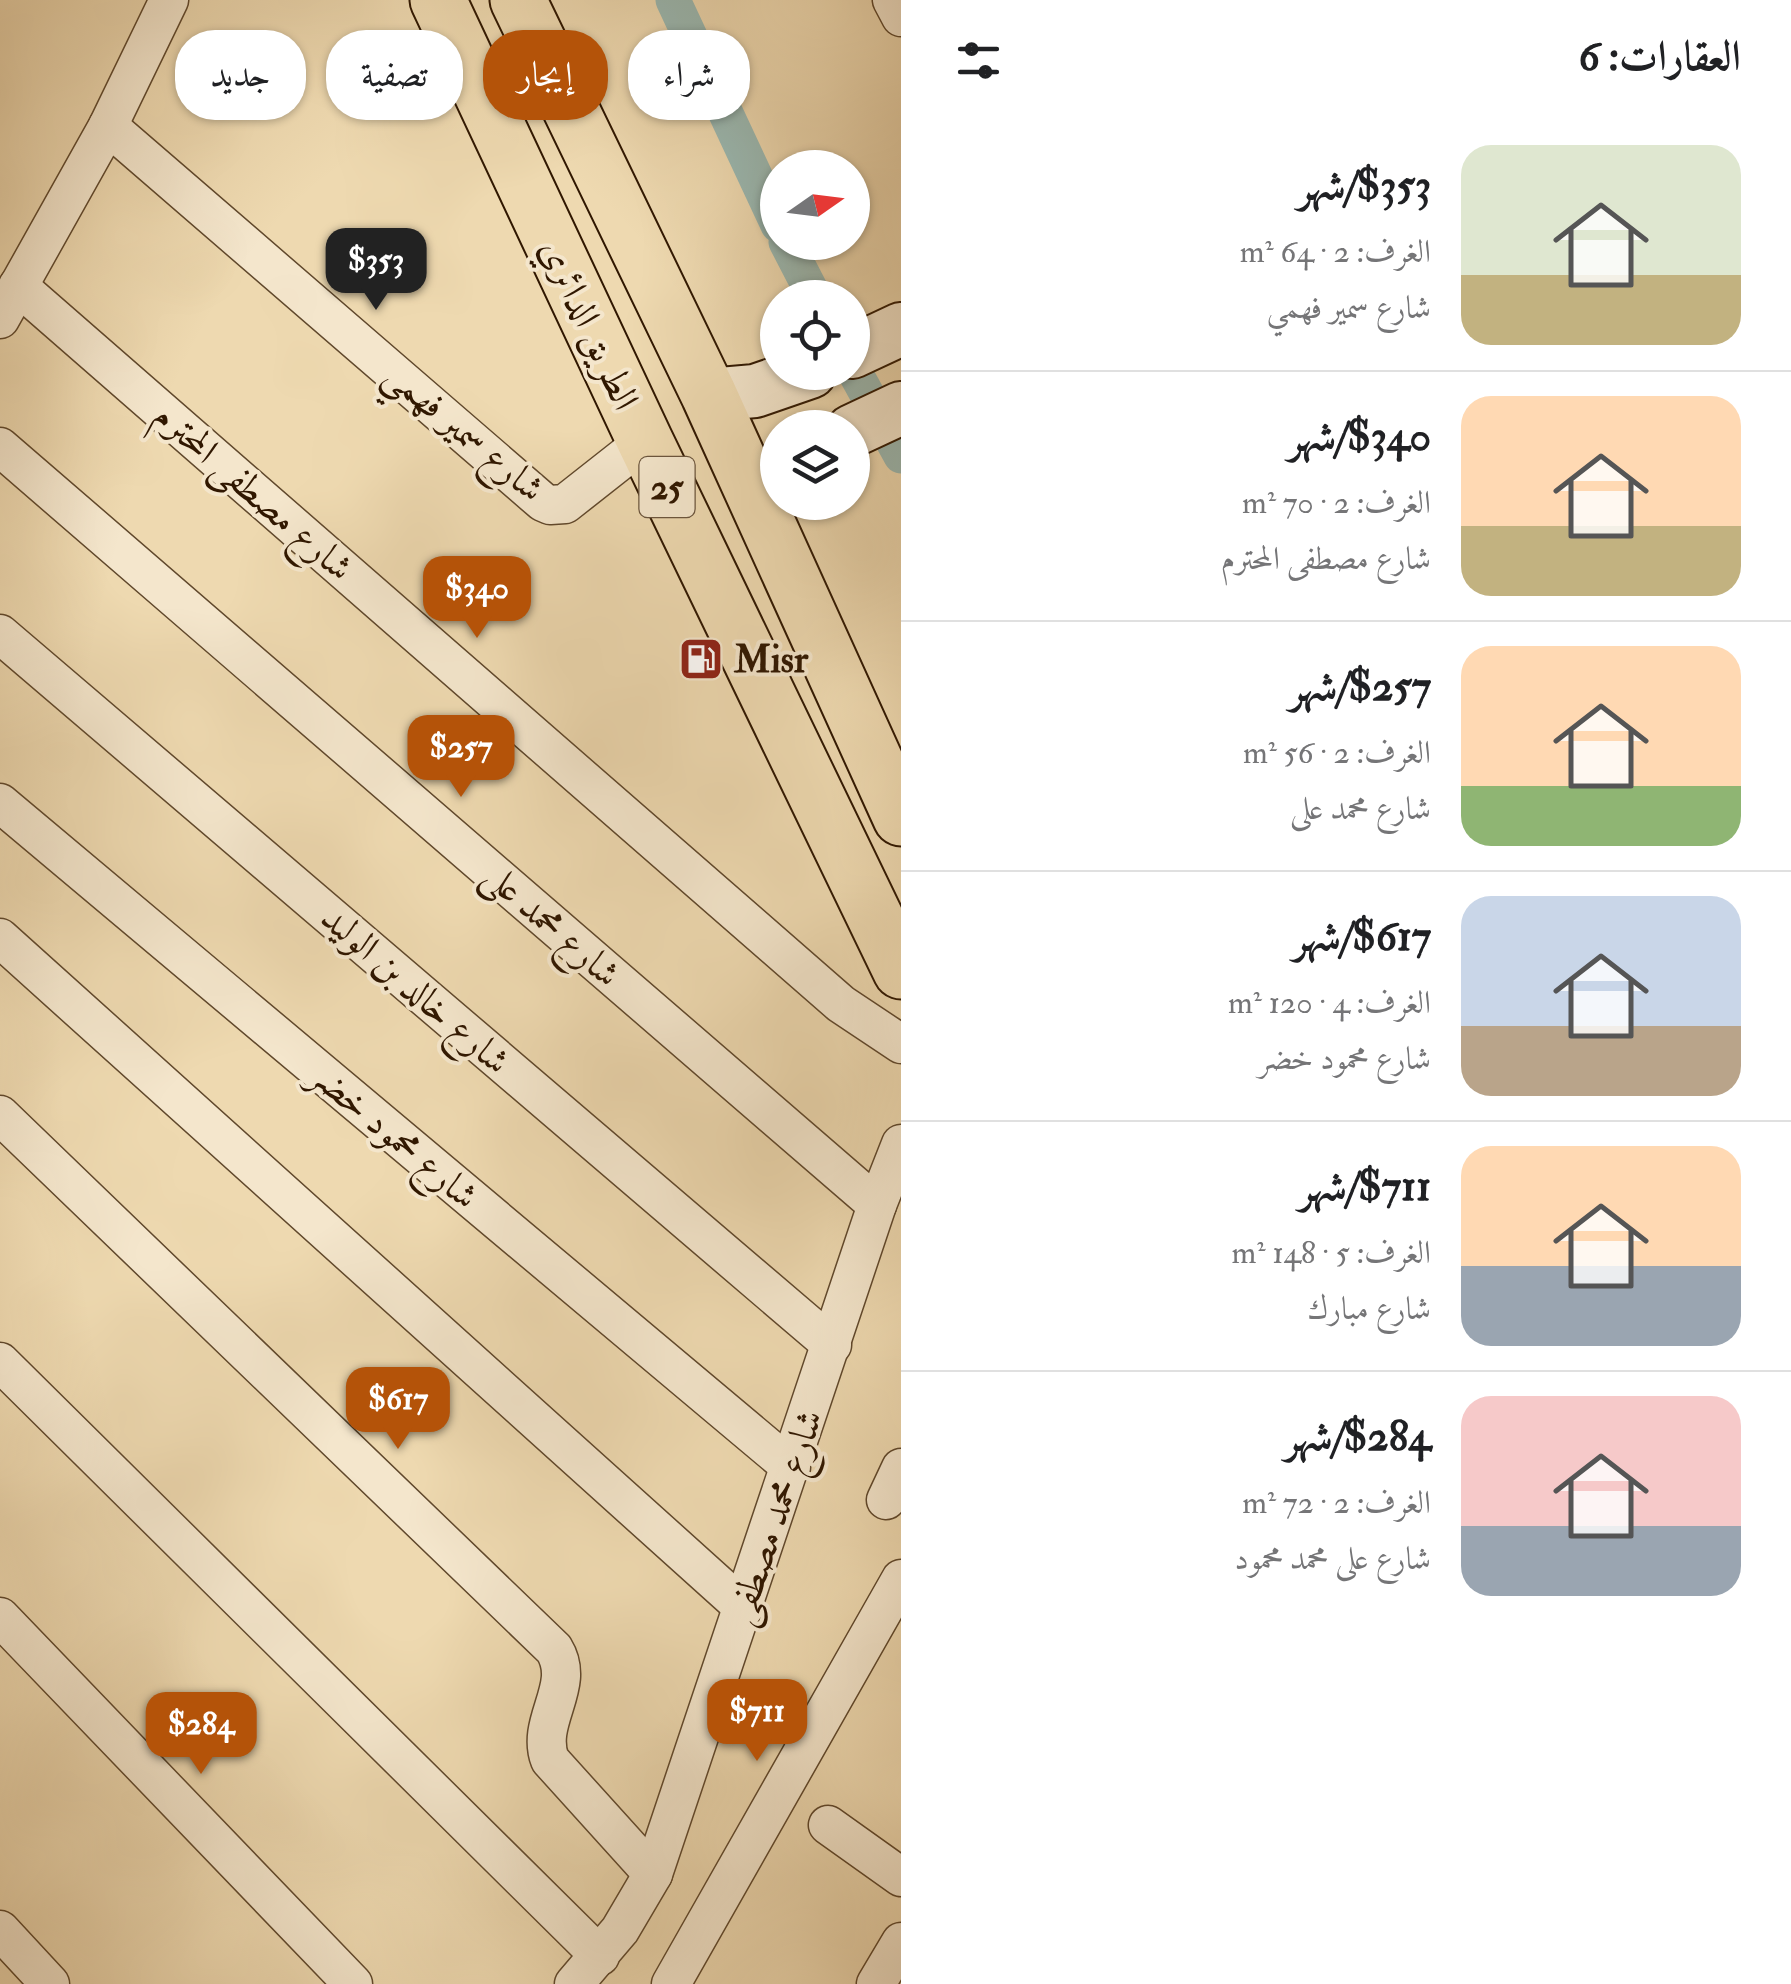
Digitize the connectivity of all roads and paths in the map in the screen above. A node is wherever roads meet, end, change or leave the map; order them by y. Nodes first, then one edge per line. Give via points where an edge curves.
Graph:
1 (169, 0) edge
2 (438, 0) edge
3 (518, 0) edge
4 (892, 0) edge
5 (901, 17) edge
6 (108, 126) junction
7 (18, 286) junction
8 (0, 319) edge
9 (901, 329) edge
10 (870, 344) edge
11 (760, 390) edge
12 (708, 395) junction
13 (901, 408) edge
14 (870, 423) edge
15 (645, 441) junction
16 (0, 447) edge
17 (760, 481) edge
18 (779, 520) edge
19 (0, 634) edge
20 (0, 803) edge
21 (901, 818) edge
22 (0, 938) edge
23 (901, 972) edge
24 (901, 1044) edge
25 (0, 1115) edge
26 (901, 1144) edge
27 (877, 1204) junction
28 (832, 1344) junction
29 (0, 1362) edge
30 (791, 1467) junction
31 (898, 1593) edge
32 (744, 1608) junction
33 (0, 1618) edge
34 (828, 1825) dead end
35 (653, 1874) junction
36 (901, 1877) edge
37 (0, 1930) edge
38 (901, 1942) edge
39 (600, 1956) junction
40 (50, 1984) edge
41 (352, 1984) edge
42 (574, 1984) edge
43 (671, 1984) edge
44 (876, 1984) edge

1 - 6 street
2 - 15 highway, الطريق الدائري / 25
3 - 12 highway, الطريق الدائري / 25
4 - 5 street
6 - 7 street
6 - 15 street, شارع سمير فهمي via 543,502 566,504
7 - 8 street
7 - 24 street, شارع مصطفى المحترم via 841,1004
9 - 10 main road
11 - 12 main road
12 - 17 highway, الطريق الدائري / 25
13 - 14 main road
15 - 23 highway, الطريق الدائري / 25
16 - 27 street, شارع محمد على
18 - 21 highway, الطريق الدائري / 25
19 - 28 street, شارع خالد بن الوليد
20 - 30 street, شارع محمود خضر
22 - 32 street
25 - 35 street via 554,1649 562,1670 546,1740 550,1760
26 - 27 street, شارع محمد مصطفى
27 - 28 street, شارع محمد مصطفى
28 - 30 street, شارع محمد مصطفى
29 - 39 street
30 - 32 street, شارع محمد مصطفى
31 - 43 street
32 - 35 street, شارع محمد مصطفى
33 - 41 street
34 - 36 street
35 - 39 street, شارع محمد مصطفى
37 - 40 street
38 - 44 street
39 - 42 street, شارع محمد مصطفى

